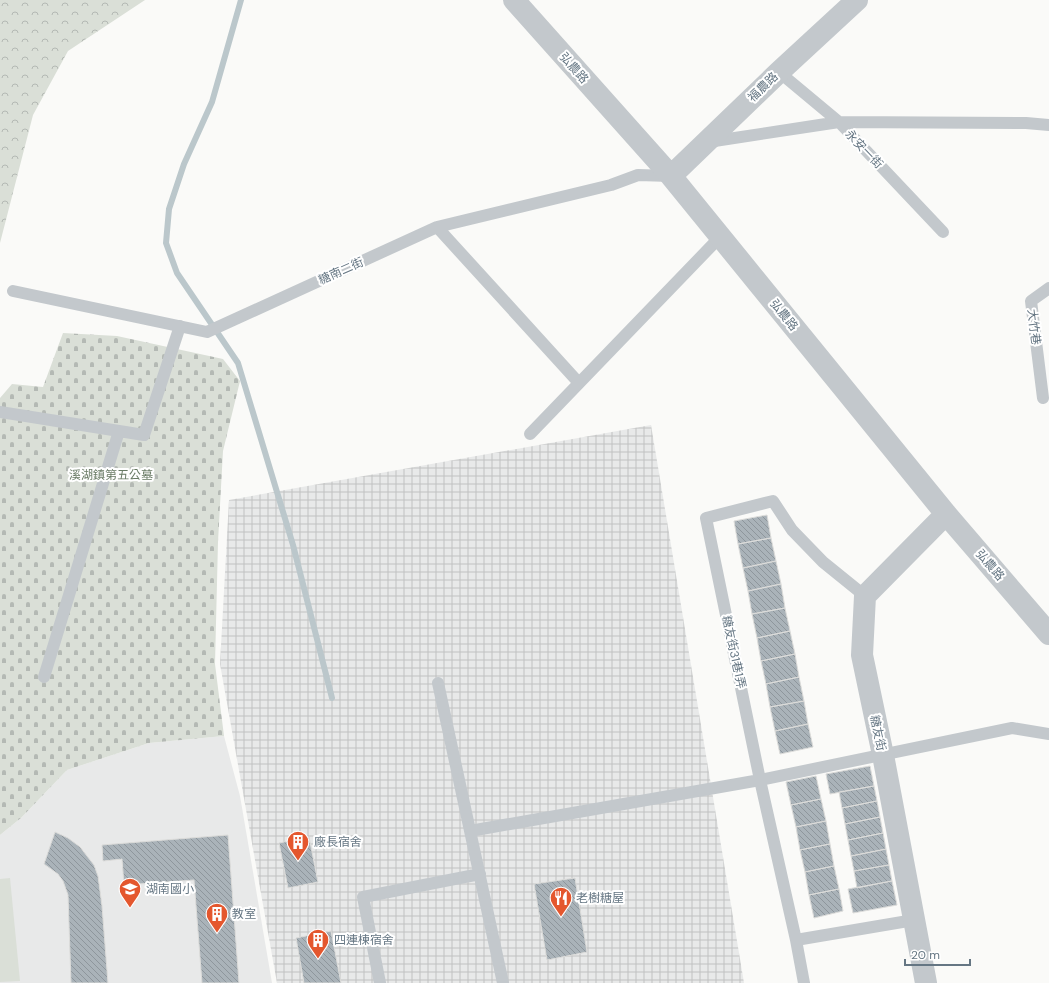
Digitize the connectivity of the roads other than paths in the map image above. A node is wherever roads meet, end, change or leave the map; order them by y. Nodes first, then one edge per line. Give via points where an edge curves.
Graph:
1 (514, 0) edge
2 (857, 0) edge
3 (779, 72) junction
4 (839, 122) junction
5 (1049, 125) edge
6 (705, 143) junction
7 (670, 176) junction
8 (438, 227) junction
9 (943, 232) dead end
10 (720, 237) junction
11 (1049, 288) edge
12 (13, 292) dead end
13 (180, 326) junction
14 (579, 383) junction
15 (1044, 398) dead end
16 (0, 412) edge
17 (119, 431) junction
18 (530, 434) dead end
19 (946, 514) junction
20 (865, 596) junction
21 (1049, 634) edge
22 (44, 677) dead end
23 (438, 683) dead end
24 (1049, 734) edge
25 (883, 755) junction
26 (760, 780) junction
27 (470, 831) junction
28 (480, 874) junction
29 (914, 920) junction
30 (796, 940) junction
31 (380, 983) edge
32 (503, 983) edge
33 (804, 983) edge
34 (926, 983) edge

1 - 7 street, 弘農路
2 - 3 street, 福農路
3 - 4 lane, 永安一街
3 - 6 street, 福農路
4 - 5 lane
4 - 6 lane
4 - 9 lane, 永安一街
6 - 7 street, 福農路
7 - 8 lane, 糖南二街 via 638,175 611,185
7 - 10 street, 弘農路
8 - 13 lane, 糖南二街 via 207,332
8 - 14 lane
10 - 14 lane
10 - 19 street, 弘農路
11 - 15 lane, 大竹巷 via 1031,301
12 - 13 lane, 糖南二街
13 - 17 lane via 144,435
14 - 18 lane
16 - 17 lane
17 - 22 lane
19 - 20 street
19 - 21 street, 弘農路
20 - 25 street, 糖友街 via 862,655
20 - 26 lane, 糖友街31巷1弄 via 823,562 792,530 773,501 706,518
23 - 27 lane
24 - 25 lane via 1012,728
25 - 26 lane
25 - 29 street, 糖友街
26 - 27 lane
26 - 30 lane, 糖友街31巷1弄
27 - 28 lane
28 - 31 lane via 363,897
28 - 32 lane
29 - 30 lane
29 - 34 street, 糖友街
30 - 33 lane, 糖友街31巷1弄

